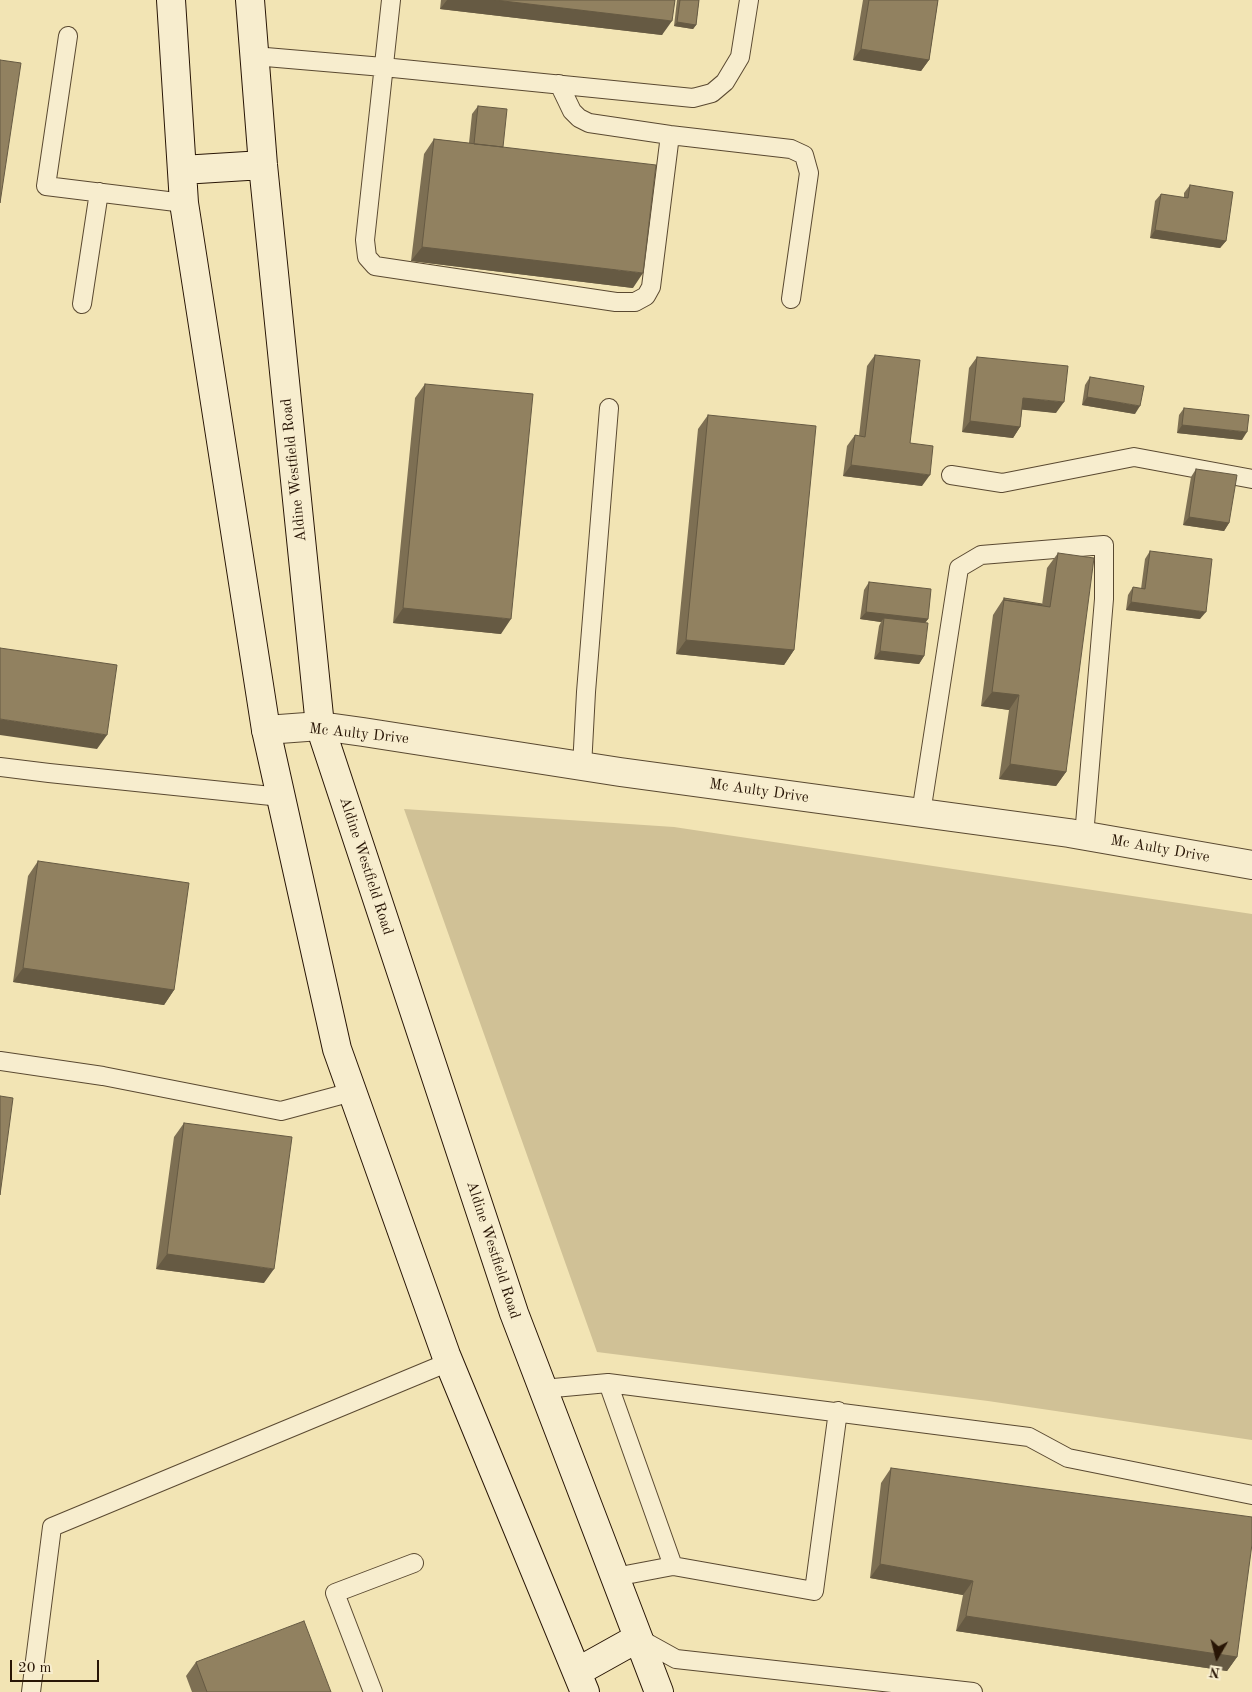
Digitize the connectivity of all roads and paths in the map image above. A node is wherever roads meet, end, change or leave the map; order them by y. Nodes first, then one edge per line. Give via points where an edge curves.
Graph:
1 (171, 0) edge
2 (250, 0) edge
3 (391, 0) edge
4 (749, 0) edge
5 (68, 36) dead end
6 (254, 56) junction
7 (383, 66) junction
8 (559, 84) junction
9 (670, 135) junction
10 (263, 165) junction
11 (182, 170) junction
12 (99, 192) junction
13 (184, 203) junction
14 (791, 299) dead end
15 (82, 304) dead end
16 (609, 408) dead end
17 (950, 475) dead end
18 (1252, 479) edge
19 (320, 726) junction
20 (266, 730) junction
21 (0, 767) edge
22 (582, 767) junction
23 (281, 797) junction
24 (921, 813) junction
25 (1084, 836) junction
26 (1252, 865) edge
27 (0, 1061) edge
28 (352, 1092) junction
29 (448, 1362) junction
30 (608, 1383) junction
31 (543, 1389) junction
32 (838, 1412) junction
33 (1252, 1495) edge
34 (414, 1563) dead end
35 (673, 1566) junction
36 (615, 1576) junction
37 (638, 1638) junction
38 (581, 1682) edge
39 (885, 1687) edge
40 (31, 1692) edge
41 (373, 1692) edge
42 (660, 1692) edge
43 (973, 1692) edge

1 - 11 main road
2 - 6 main road, Aldine Westfield Road
3 - 7 lane
4 - 8 lane via 740,57 725,82 712,93 693,98
5 - 12 lane via 46,186
6 - 7 lane
6 - 10 main road, Aldine Westfield Road
7 - 8 lane
7 - 9 lane via 365,240 367,257 375,266 616,302 635,302 646,296 651,287
8 - 9 lane via 572,111 589,123
9 - 14 lane via 791,149 804,155 809,173
10 - 11 main road
10 - 19 main road, Aldine Westfield Road
11 - 13 main road
12 - 13 lane
12 - 15 lane
13 - 20 main road
16 - 22 lane
17 - 18 lane via 1002,483 1134,457
19 - 20 main road, Mc Aulty Drive
19 - 22 main road, Mc Aulty Drive
19 - 31 main road, Aldine Westfield Road via 514,1313
20 - 23 main road
21 - 23 lane
22 - 24 main road, Mc Aulty Drive
23 - 28 main road via 337,1049
24 - 25 main road, Mc Aulty Drive
24 - 25 lane via 959,568 981,555 1104,545 1104,599
25 - 26 main road, Mc Aulty Drive
27 - 28 lane via 103,1076 282,1111
28 - 29 main road
29 - 38 main road
29 - 40 lane via 52,1527
30 - 31 lane
30 - 32 lane
30 - 35 lane
31 - 36 main road, Aldine Westfield Road
32 - 33 lane via 1029,1437 1068,1458
32 - 35 lane via 814,1591
34 - 41 lane via 335,1592
35 - 36 lane
36 - 37 main road, Aldine Westfield Road
37 - 38 main road
37 - 39 lane via 676,1660
37 - 42 main road, Aldine Westfield Road
39 - 43 lane

